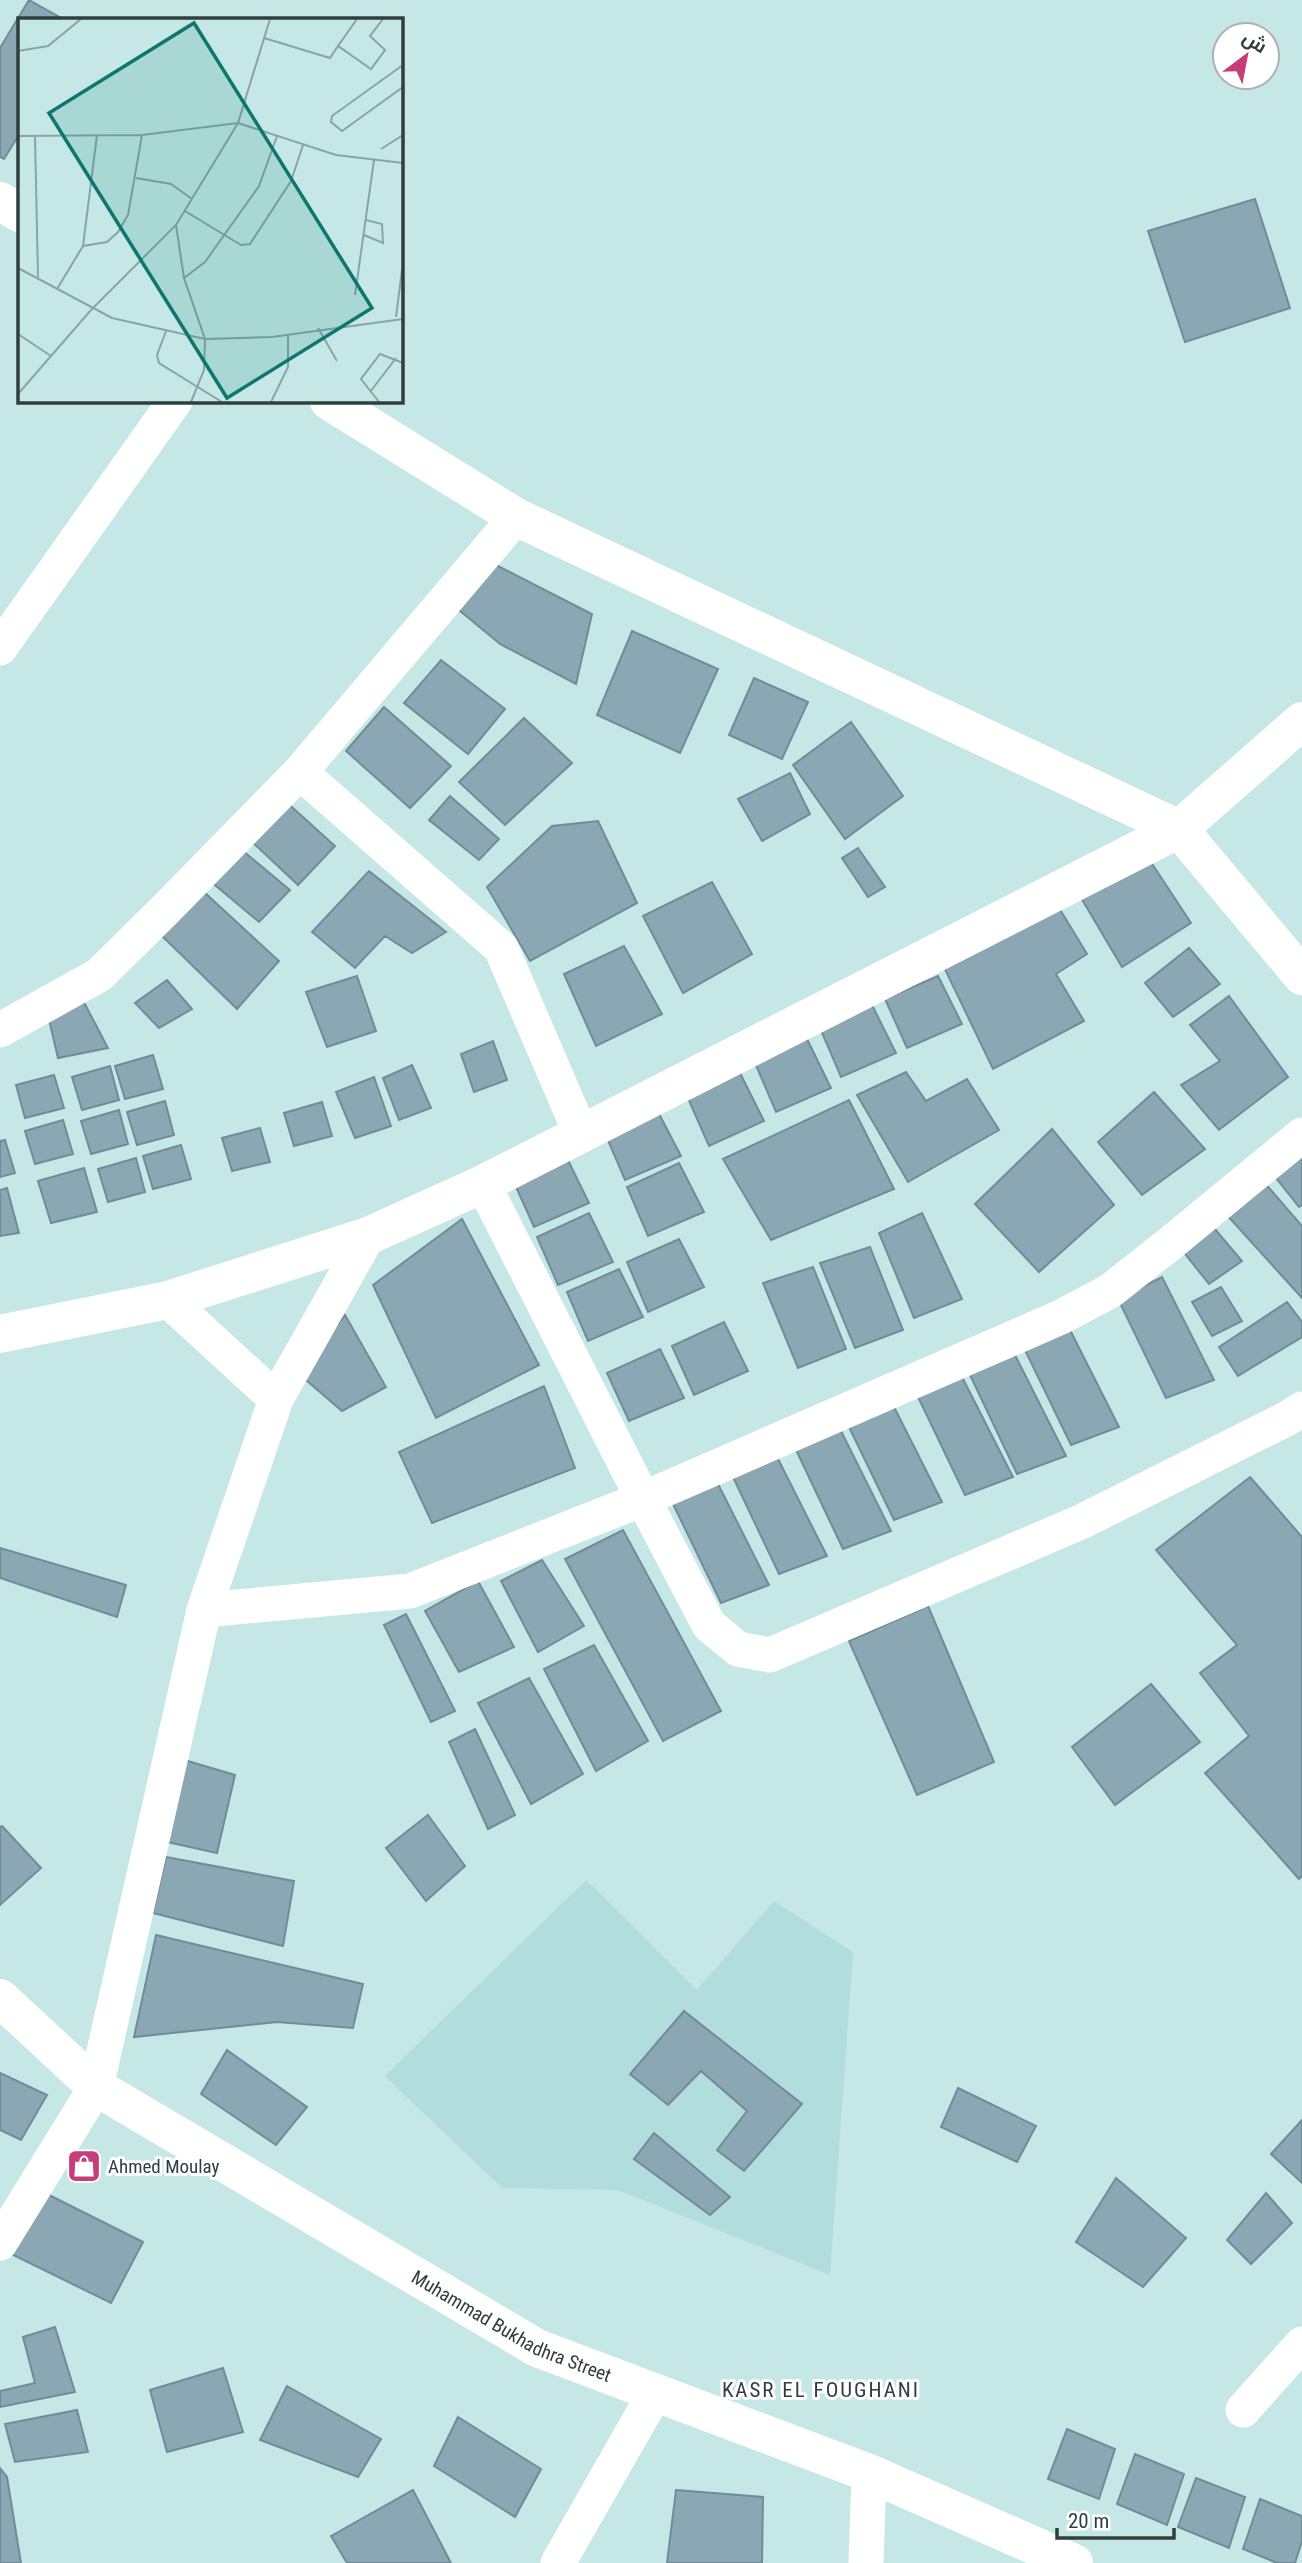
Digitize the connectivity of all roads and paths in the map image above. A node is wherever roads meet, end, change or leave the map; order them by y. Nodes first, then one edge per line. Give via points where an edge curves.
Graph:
1 (0, 201) edge
2 (18, 212) edge
3 (174, 402) edge
4 (331, 402) edge
5 (516, 517) junction
6 (0, 648) edge
7 (1302, 721) edge
8 (300, 772) junction
9 (1179, 829) junction
10 (1302, 976) edge
11 (0, 1030) edge
12 (581, 1134) junction
13 (1302, 1135) edge
14 (483, 1184) junction
15 (368, 1236) junction
16 (168, 1300) junction
17 (0, 1334) edge
18 (276, 1399) junction
19 (1302, 1409) edge
20 (643, 1499) junction
21 (204, 1610) junction
22 (0, 1998) edge
23 (96, 2087) junction
24 (0, 2243) edge
25 (1302, 2344) edge
26 (655, 2393) junction
27 (1243, 2410) dead end
28 (869, 2473) junction
29 (558, 2563) edge
30 (866, 2563) edge
31 (1074, 2563) edge

1 - 2 street
3 - 6 street
4 - 5 street
5 - 8 street
5 - 9 street
7 - 9 street
8 - 11 street via 99,975
8 - 12 street via 501,948
9 - 10 street
9 - 12 street
12 - 14 street
13 - 20 street via 1110,1290 1061,1317
14 - 15 street
14 - 20 street
15 - 16 street
15 - 18 street
16 - 17 street
16 - 18 street
18 - 21 street
19 - 20 street via 1083,1521 770,1655 738,1649 709,1625
20 - 21 street via 410,1591
21 - 23 street
22 - 23 street, Muhammad Bukhadhra Street
23 - 24 street
23 - 26 street, Muhammad Bukhadhra Street via 537,2348
25 - 27 street
26 - 28 street, Muhammad Bukhadhra Street
26 - 29 street
28 - 30 street
28 - 31 street, Muhammad Bukhadhra Street

